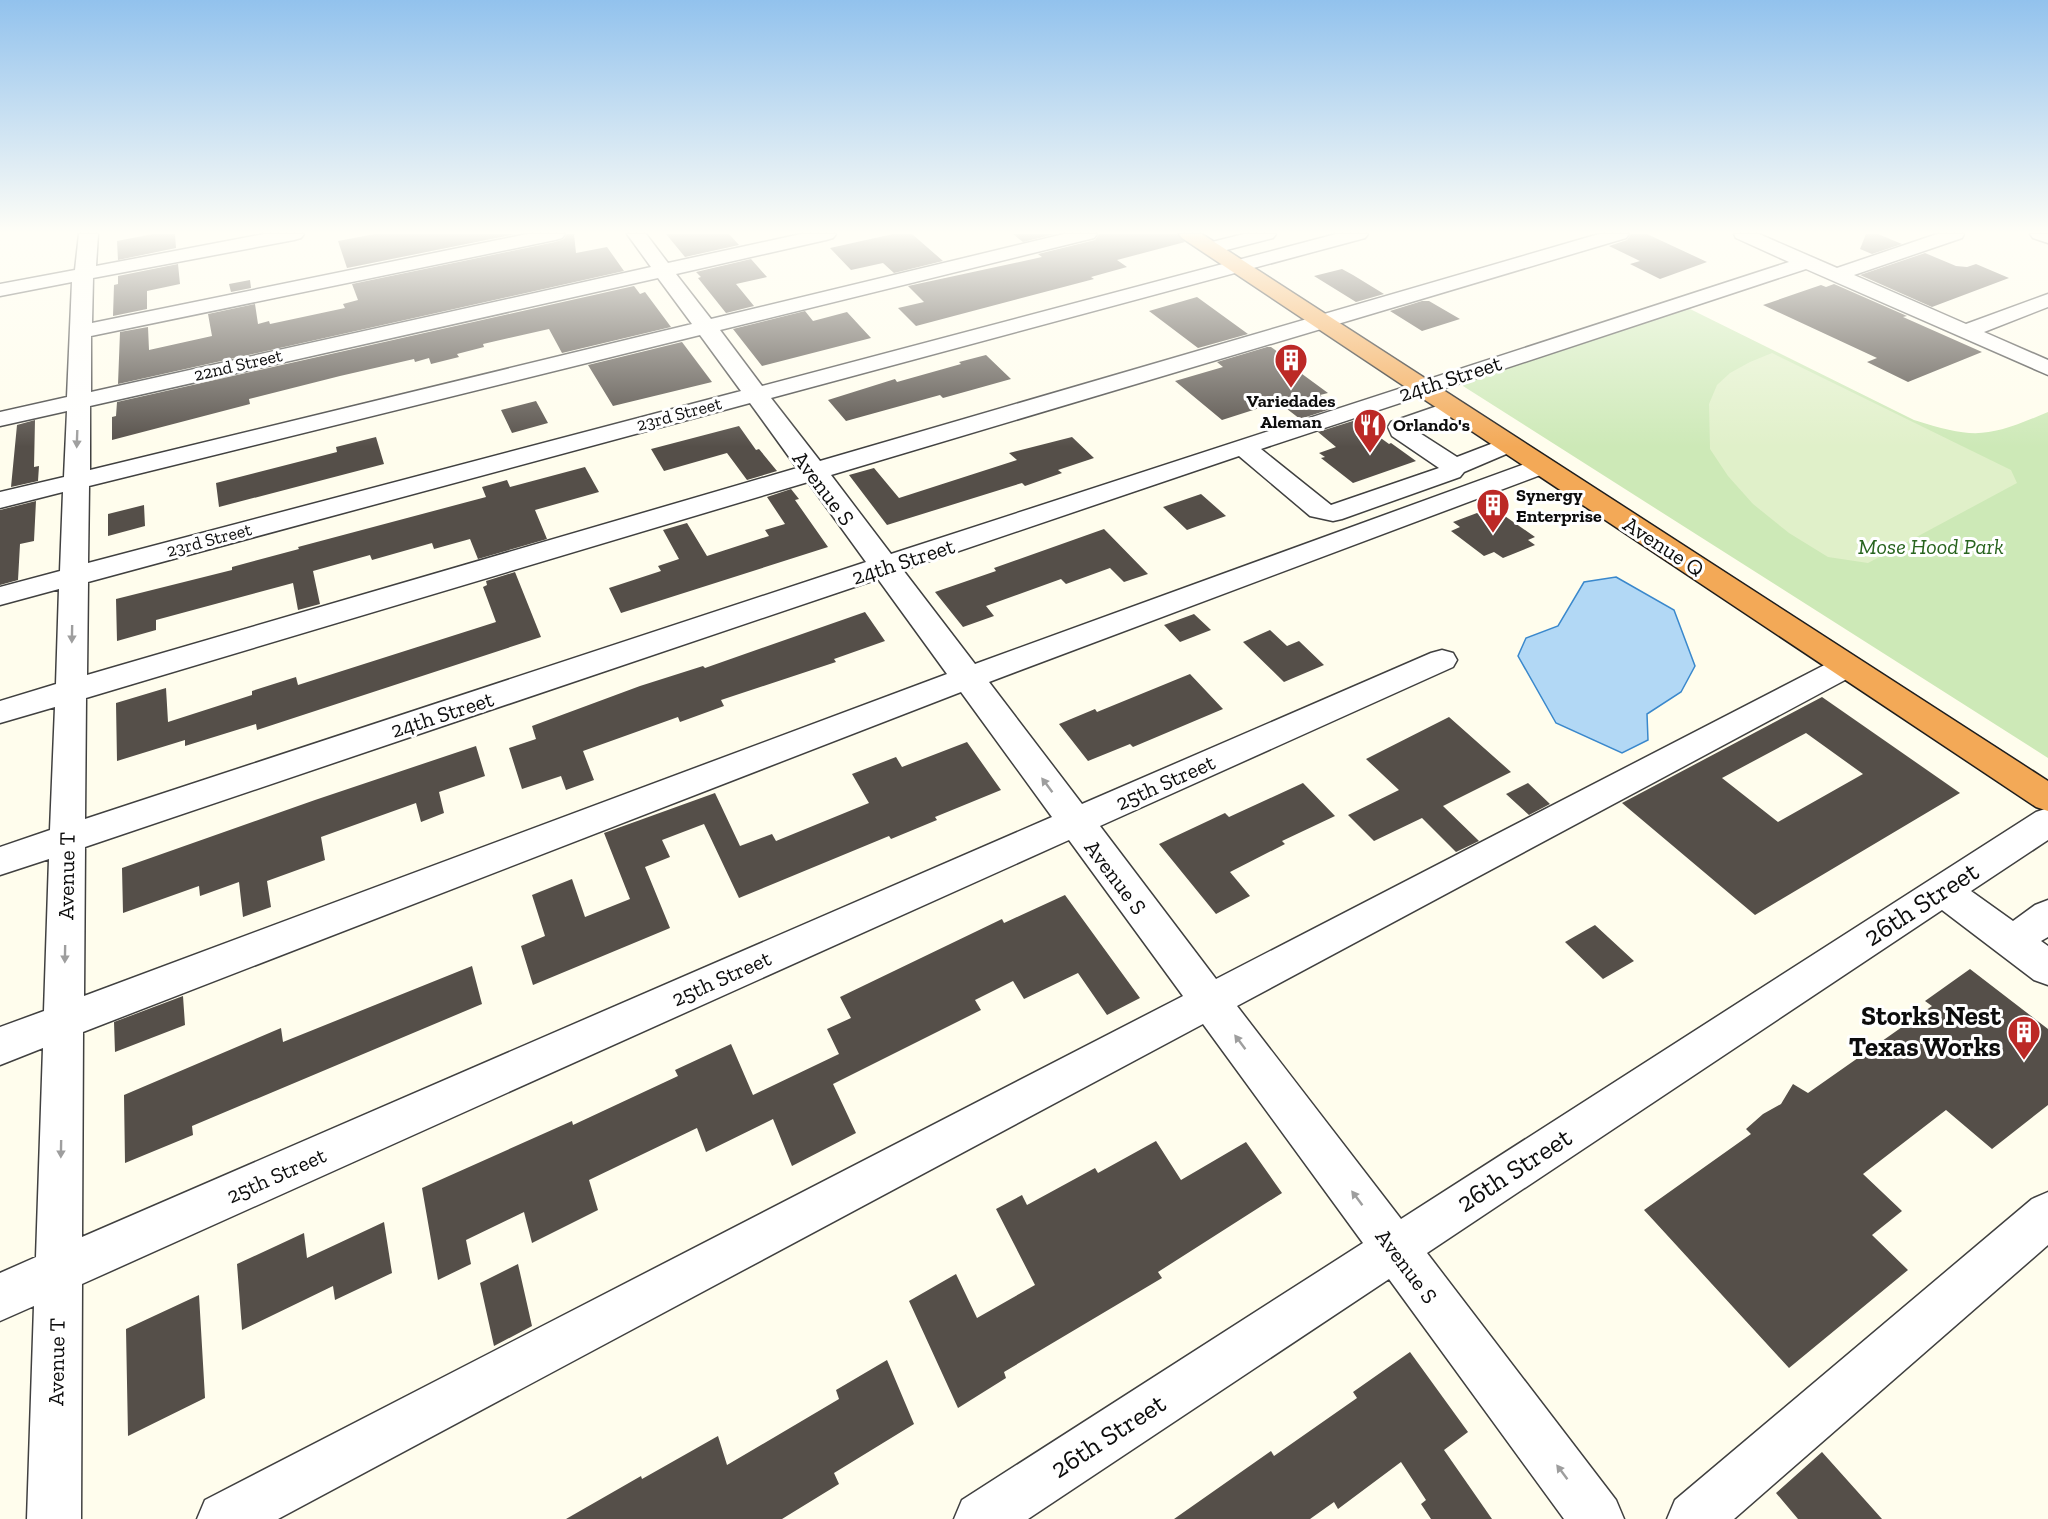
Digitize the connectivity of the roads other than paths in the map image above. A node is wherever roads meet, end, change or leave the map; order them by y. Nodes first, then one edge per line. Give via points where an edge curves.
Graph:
1 (81, 305) edge
2 (211, 305) edge
3 (510, 305) edge
4 (687, 305) edge
5 (795, 305) edge
6 (1091, 305) edge
7 (1297, 305) edge
8 (1376, 305) edge
9 (1676, 305) edge
10 (1904, 305) edge
11 (2035, 305) edge
12 (1321, 321) junction
13 (704, 327) junction
14 (80, 332) junction
15 (1965, 332) junction
16 (2048, 368) edge
17 (1422, 387) junction
18 (754, 394) junction
19 (78, 401) junction
20 (1454, 408) junction
21 (0, 419) edge
22 (1509, 444) junction
23 (1243, 447) junction
24 (1542, 466) junction
25 (1455, 467) junction
26 (813, 472) junction
27 (76, 482) junction
28 (0, 500) edge
29 (884, 567) junction
30 (73, 576) junction
31 (0, 596) edge
32 (1442, 660) dead end
33 (1847, 666) junction
34 (967, 678) junction
35 (70, 690) junction
36 (0, 712) edge
37 (2048, 798) edge
38 (1075, 822) junction
39 (2048, 822) edge
40 (67, 839) junction
41 (0, 861) edge
42 (1943, 890) junction
43 (2048, 916) edge
44 (2013, 942) junction
45 (2048, 968) edge
46 (1209, 1000) junction
47 (63, 1022) junction
48 (0, 1046) edge
49 (2048, 1215) edge
50 (1395, 1249) junction
51 (58, 1271) junction
52 (0, 1297) edge
53 (54, 1519) edge
54 (224, 1519) edge
55 (981, 1519) edge
56 (1597, 1519) edge
57 (1694, 1519) edge

1 - 14 street, Avenue T
2 - 14 street
3 - 19 street, 22nd Street
4 - 13 street, Avenue S
5 - 13 street
6 - 18 street, 23rd Street
7 - 12 highway, Avenue Q
8 - 12 street
9 - 17 street, 24th Street
10 - 15 street
11 - 15 street
12 - 17 highway, Avenue Q
12 - 26 street
13 - 18 street, Avenue S
13 - 27 street
14 - 19 street, Avenue T
15 - 16 street
17 - 20 highway, Avenue Q
17 - 23 street, 24th Street
18 - 26 street, Avenue S
18 - 30 street, 23rd Street
19 - 21 street, 22nd Street
19 -> 27 street, Avenue T
20 - 22 highway, Avenue Q
20 - 25 street via 1400,427
22 - 24 highway, Avenue Q
22 - 25 street
23 - 25 street via 1319,510 1333,513 1451,472
23 - 29 street, 24th Street
24 - 33 highway, Avenue Q
24 - 34 street
26 - 29 street, Avenue S
26 - 35 street
27 - 28 street
27 - 30 street, Avenue T
29 - 34 street, Avenue S
29 - 40 street, 24th Street
30 - 31 street, 23rd Street
30 -> 35 street, Avenue T
32 - 38 street, 25th Street
33 - 37 highway, Avenue Q
33 - 46 street
38 -> 34 street, Avenue S
34 - 47 street
35 - 36 street
35 - 40 street, Avenue T
38 - 46 street, Avenue S
38 - 51 street, 25th Street
39 - 42 street, 26th Street
40 - 41 street, 24th Street
40 -> 47 street, Avenue T
42 - 44 street
42 - 50 street, 26th Street
43 - 44 street
44 - 45 street
50 -> 46 street, Avenue S
46 - 54 street
47 - 48 street
47 -> 51 street, Avenue T
49 - 57 street
50 - 55 street, 26th Street
56 -> 50 street, Avenue S
51 - 52 street, 25th Street
51 - 53 street, Avenue T

